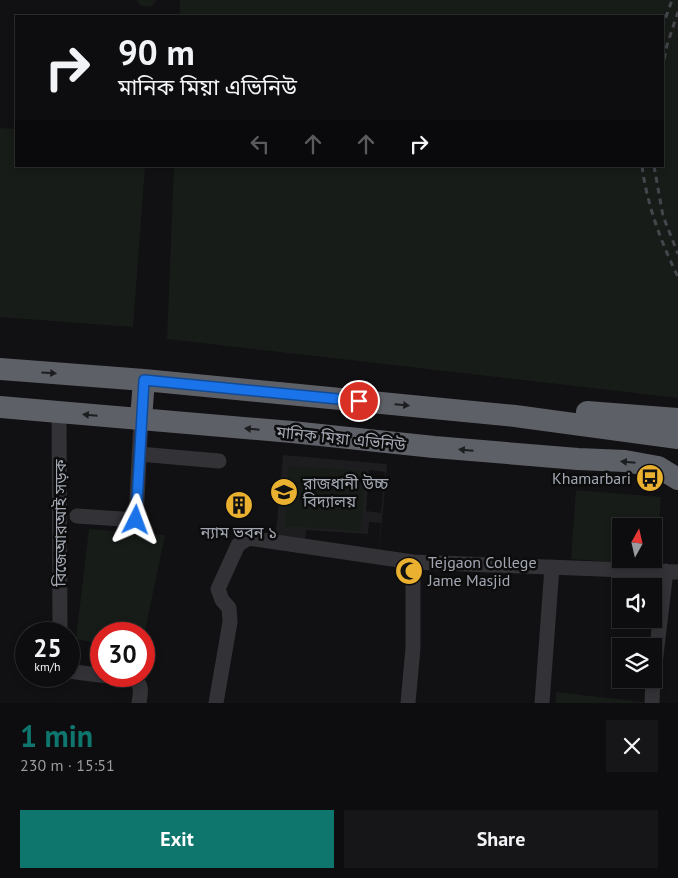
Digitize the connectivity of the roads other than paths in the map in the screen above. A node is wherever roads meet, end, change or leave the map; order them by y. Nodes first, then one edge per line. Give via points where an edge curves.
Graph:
1 (0, 369) edge
2 (144, 380) junction
3 (0, 407) edge
4 (59, 413) junction
5 (515, 416) junction
6 (141, 419) junction
7 (678, 419) edge
8 (678, 438) edge
9 (139, 454) junction
10 (219, 461) dead end
11 (678, 479) edge
12 (77, 516) dead end
13 (413, 562) junction
14 (552, 567) junction
15 (672, 571) edge
16 (60, 622) edge
17 (660, 638) edge
18 (80, 673) edge
19 (653, 688) edge
20 (139, 703) edge
21 (216, 703) edge
22 (408, 703) edge
23 (542, 703) edge
24 (652, 703) edge

1 -> 2 highway
2 -> 5 highway
2 - 6 highway
3 - 4 highway, মানিক মিয়া এভিনিউ
6 -> 4 highway, মানিক মিয়া এভিনিউ
4 - 16 street, বিজেআরআই সড়ক
5 - 7 highway via 533,409 550,408
5 - 8 highway
6 - 9 street
11 -> 6 highway, মানিক মিয়া এভিনিউ via 658,467 643,463 443,448
9 - 10 street
9 - 12 street via 136,520
13 - 14 street
13 - 21 street via 248,538 243,541 238,545 218,589 229,608 230,622
13 - 22 street via 413,648
14 - 15 street
14 - 23 street
15 - 17 street
18 - 20 street via 132,678 141,690
19 - 24 street

